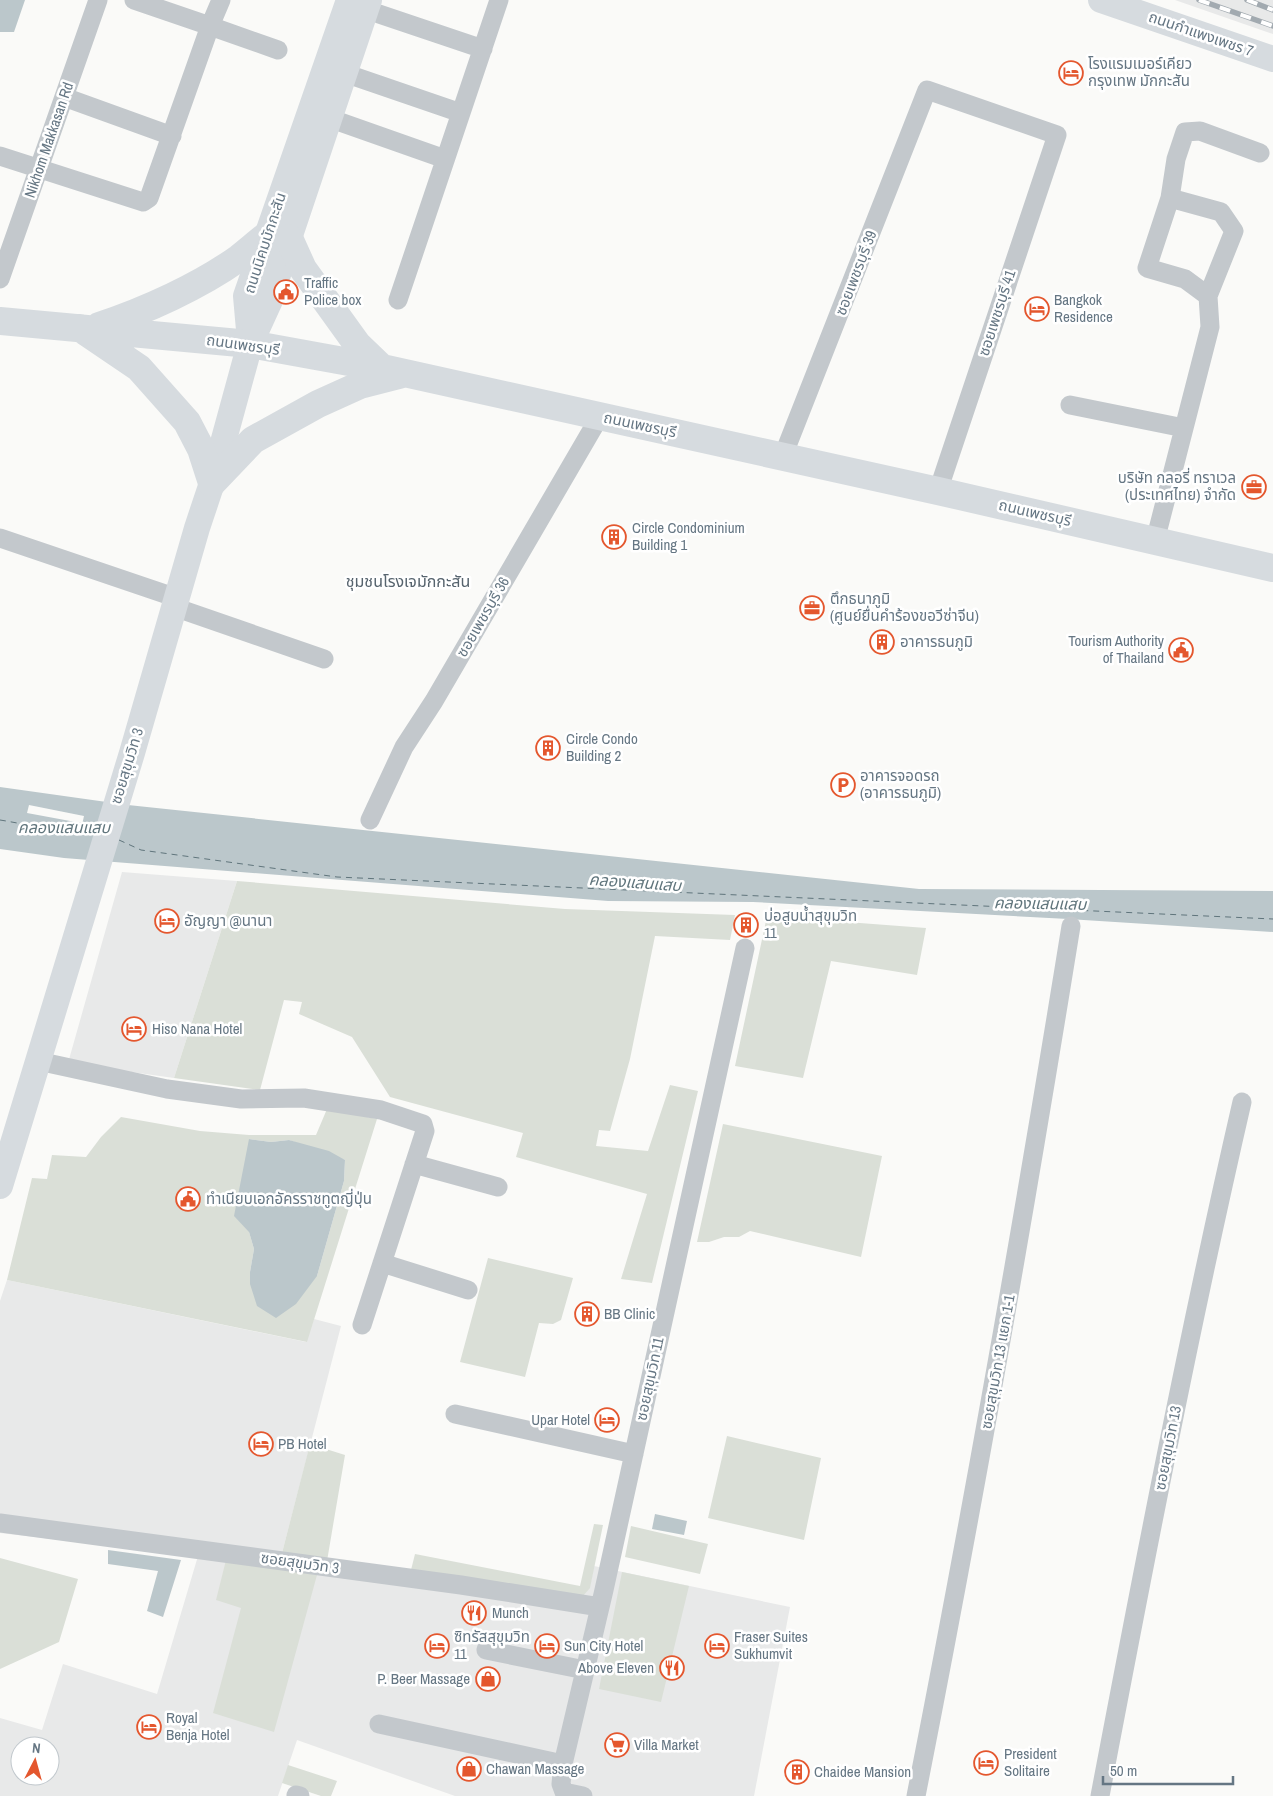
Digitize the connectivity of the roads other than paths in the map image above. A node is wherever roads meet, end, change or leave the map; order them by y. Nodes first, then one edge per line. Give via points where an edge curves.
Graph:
1 (98, 0) edge
2 (134, 0) edge
3 (220, 0) edge
4 (349, 0) edge
5 (499, 0) edge
6 (1102, 0) edge
7 (374, 7) edge
8 (210, 26) junction
9 (483, 49) junction
10 (278, 50) dead end
11 (1273, 59) edge
12 (356, 77) dead end
13 (64, 97) junction
14 (461, 113) junction
15 (340, 122) dead end
16 (172, 136) junction
17 (1057, 136) joint
18 (1260, 153) dead end
19 (0, 156) edge
20 (445, 159) junction
21 (39, 170) junction
22 (1170, 198) junction
23 (8, 229) edge
24 (277, 237) junction
25 (0, 279) edge
26 (1208, 296) junction
27 (398, 300) dead end
28 (0, 321) edge
29 (85, 328) junction
30 (250, 344) junction
31 (394, 371) junction
32 (1070, 405) dead end
33 (600, 416) junction
34 (1184, 428) junction
35 (783, 456) junction
36 (212, 483) junction
37 (938, 491) junction
38 (0, 538) edge
39 (1155, 540) junction
40 (1273, 568) edge
41 (176, 602) junction
42 (324, 659) dead end
43 (370, 820) dead end
44 (1071, 926) dead end
45 (745, 948) dead end
46 (38, 1062) junction
47 (1242, 1102) dead end
48 (414, 1164) junction
49 (0, 1186) edge
50 (498, 1187) dead end
51 (382, 1263) junction
52 (468, 1290) dead end
53 (362, 1325) dead end
54 (455, 1414) dead end
55 (634, 1454) junction
56 (0, 1523) edge
57 (600, 1607) junction
58 (486, 1650) dead end
59 (585, 1670) junction
60 (379, 1724) dead end
61 (563, 1764) junction
62 (583, 1796) edge
63 (916, 1796) edge
64 (1100, 1796) edge

1 - 13 street, Nikhom Makkasan Rd
2 - 8 street
3 - 8 street
4 - 24 street, ถนนนิคมมักกะสัน
5 - 9 street
6 - 11 street, ถนนกำแพงเพชร 7
7 - 9 street
7 - 24 street, ถนนนิคมมักกะสัน
8 - 10 street
8 - 16 street
9 - 14 street
12 - 14 street
13 - 16 street
13 - 21 street, Nikhom Makkasan Rd
14 - 20 street
15 - 20 street
16 - 21 street via 149,198 143,202
17 - 35 street, ซอยเพชรบุรี 39 via 927,90
17 - 37 street, ซอยเพชรบุรี 41
18 - 22 street via 1200,131 1185,132 1176,159
19 - 21 street
20 - 27 street
21 - 23 street, Nikhom Makkasan Rd
22 - 26 street via 1147,268 1185,279
22 - 26 street via 1221,212 1234,231
23 - 25 street, Nikhom Makkasan Rd
24 - 29 main road via 132,315
24 - 30 street, ถนนนิคมมักกะสัน via 246,296
24 - 31 main road via 357,344
26 - 34 street via 1210,327
28 - 29 main road, ถนนเพชรบุรี
29 - 30 main road, ถนนเพชรบุรี
29 - 36 main road via 139,368 187,422 201,449
30 - 31 main road, ถนนเพชรบุรี
30 - 36 street, ซอยสุขุมวิท 3
31 - 33 main road, ถนนเพชรบุรี
31 - 36 main road via 318,404 253,440
32 - 34 street
33 - 35 main road, ถนนเพชรบุรี
33 - 43 street, ซอยเพชรบุรี 36 via 434,702 404,747
34 - 39 street
35 - 37 main road, ถนนเพชรบุรี
36 - 41 street, ซอยสุขุมวิท 3
37 - 39 main road, ถนนเพชรบุรี
38 - 41 street
39 - 40 main road, ถนนเพชรบุรี
41 - 42 street
41 - 46 street, ซอยสุขุมวิท 3
44 - 63 street, ซอยสุขุมวิท 13 แยก 1-1 via 1029,1188 958,1586
45 - 55 street, ซอยสุขุมวิท 11
46 - 48 street via 167,1089 241,1099 304,1098 381,1110 423,1124 425,1131
46 - 49 street, ซอยสุขุมวิท 3
47 - 64 street, ซอยสุขุมวิท 13 via 1192,1326
48 - 50 street
48 - 51 street
51 - 52 street
51 - 53 street
54 - 55 street
55 - 57 street, ซอยสุขุมวิท 11
56 - 57 street, ซอยสุขุมวิท 3 via 461,1585
57 - 59 street, ซอยสุขุมวิท 11
58 - 59 street
59 - 61 street, ซอยสุขุมวิท 11
60 - 61 street
61 - 62 street, ซอยสุขุมวิท 11 via 561,1784 564,1792

